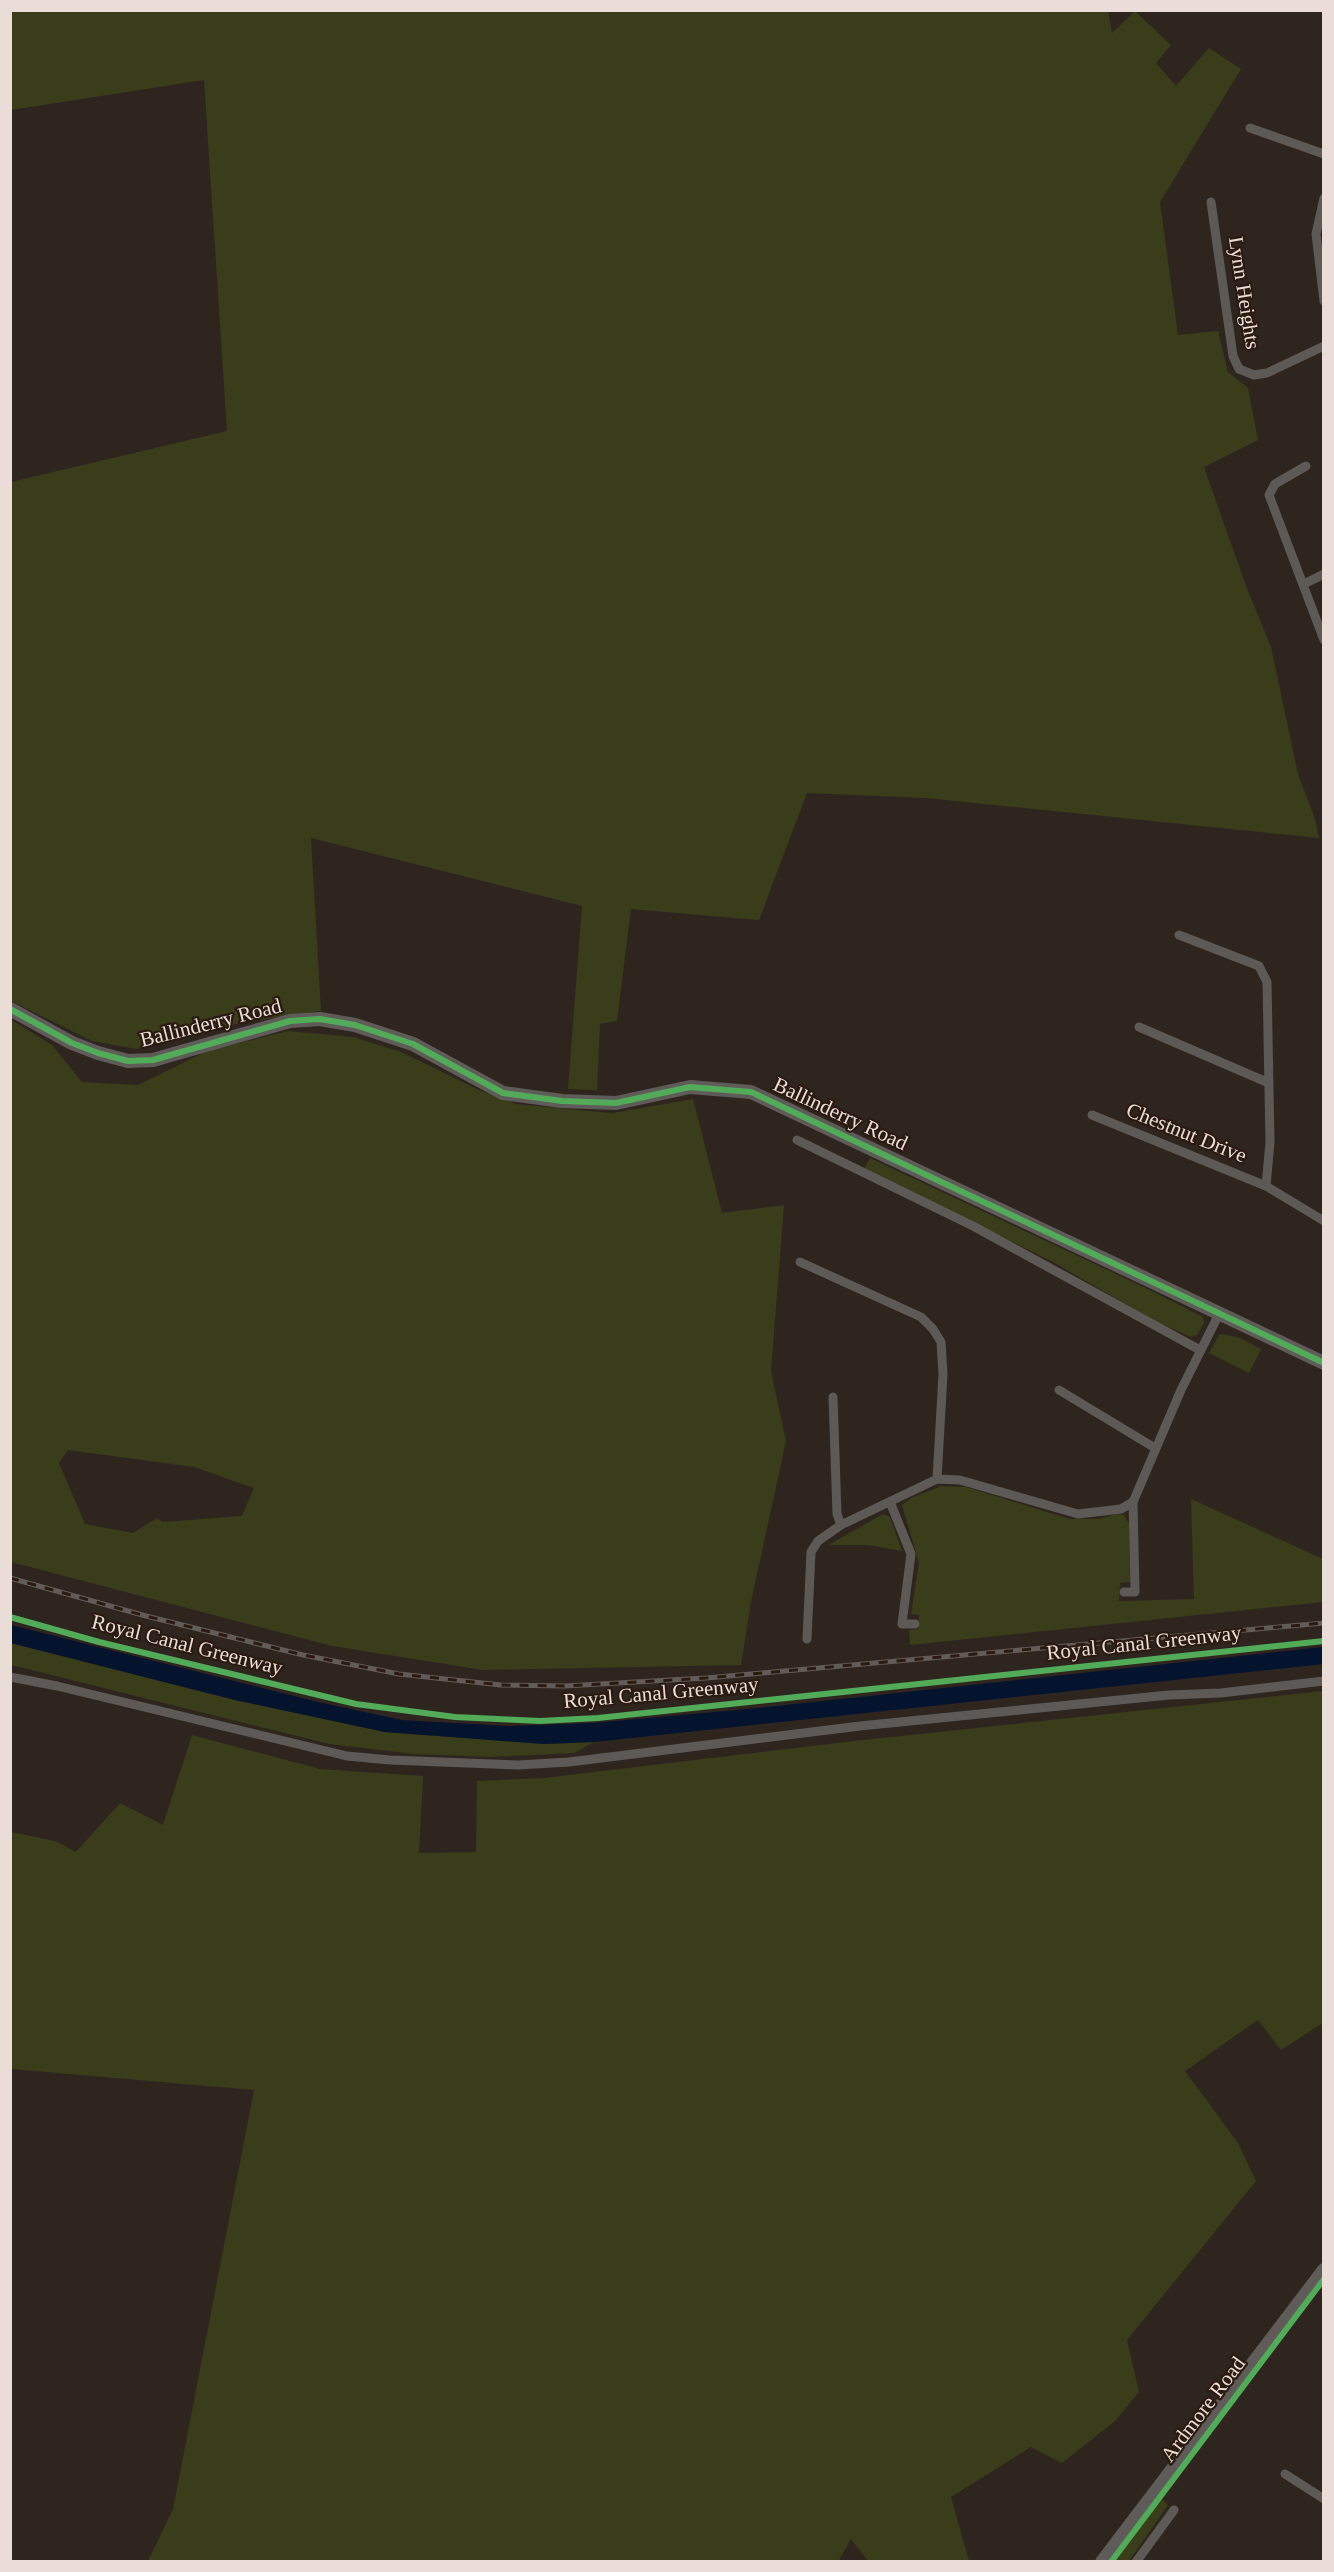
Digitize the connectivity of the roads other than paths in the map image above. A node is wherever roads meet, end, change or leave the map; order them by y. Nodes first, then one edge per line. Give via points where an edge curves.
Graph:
1 (1250, 128) dead end
2 (1323, 154) edge
3 (1323, 198) edge
4 (1211, 202) dead end
5 (1323, 302) edge
6 (1323, 346) edge
7 (1306, 466) dead end
8 (1323, 574) edge
9 (1304, 584) junction
10 (1323, 640) edge
11 (1179, 935) dead end
12 (10, 1009) edge
13 (1139, 1027) dead end
14 (1269, 1083) junction
15 (1092, 1115) dead end
16 (796, 1140) dead end
17 (1266, 1186) junction
18 (1323, 1221) edge
19 (800, 1262) dead end
20 (1219, 1314) junction
21 (1200, 1350) junction
22 (1323, 1363) edge
23 (1059, 1390) dead end
24 (833, 1397) dead end
25 (1155, 1448) junction
26 (937, 1479) junction
27 (890, 1502) junction
28 (1133, 1502) junction
29 (841, 1526) junction
30 (1124, 1592) dead end
31 (915, 1624) dead end
32 (807, 1639) dead end
33 (10, 1677) edge
34 (1323, 1681) edge
35 (1323, 2270) edge
36 (1285, 2474) dead end
37 (1323, 2499) edge
38 (1174, 2510) dead end
39 (1102, 2562) edge
40 (1136, 2562) edge

1 - 2 street
3 - 5 street via 1316,234
4 - 6 street, Lynn Heights via 1233,356 1239,369 1254,375 1266,373
7 - 9 street via 1275,484 1269,495
8 - 9 street
9 - 10 street
11 - 14 street, Chestnut Drive via 1259,966 1267,982
12 - 20 street, Ballinderry Road via 72,1043 128,1060 153,1060 290,1021 320,1019 355,1025 413,1044 503,1092 562,1101 616,1103 690,1087 751,1092
13 - 14 street
14 - 17 street, Chestnut Drive
15 - 17 street, Chestnut Drive
16 - 21 street via 973,1226
17 - 18 street, Chestnut Drive
19 - 26 street via 921,1317 933,1329 941,1342 944,1374
20 - 21 street
20 - 22 street, Ballinderry Road
21 - 25 street
23 - 25 street
24 - 29 street via 837,1514
25 - 28 street
26 - 27 street
26 - 28 street via 960,1480 1078,1514 1121,1509
27 - 29 street
27 - 31 street via 912,1562 902,1624
28 - 30 street via 1135,1592
29 - 32 street via 818,1541 811,1552
33 - 34 street via 347,1756 518,1765 860,1726
35 - 39 street, Ardmore Road
36 - 37 street
38 - 40 street

